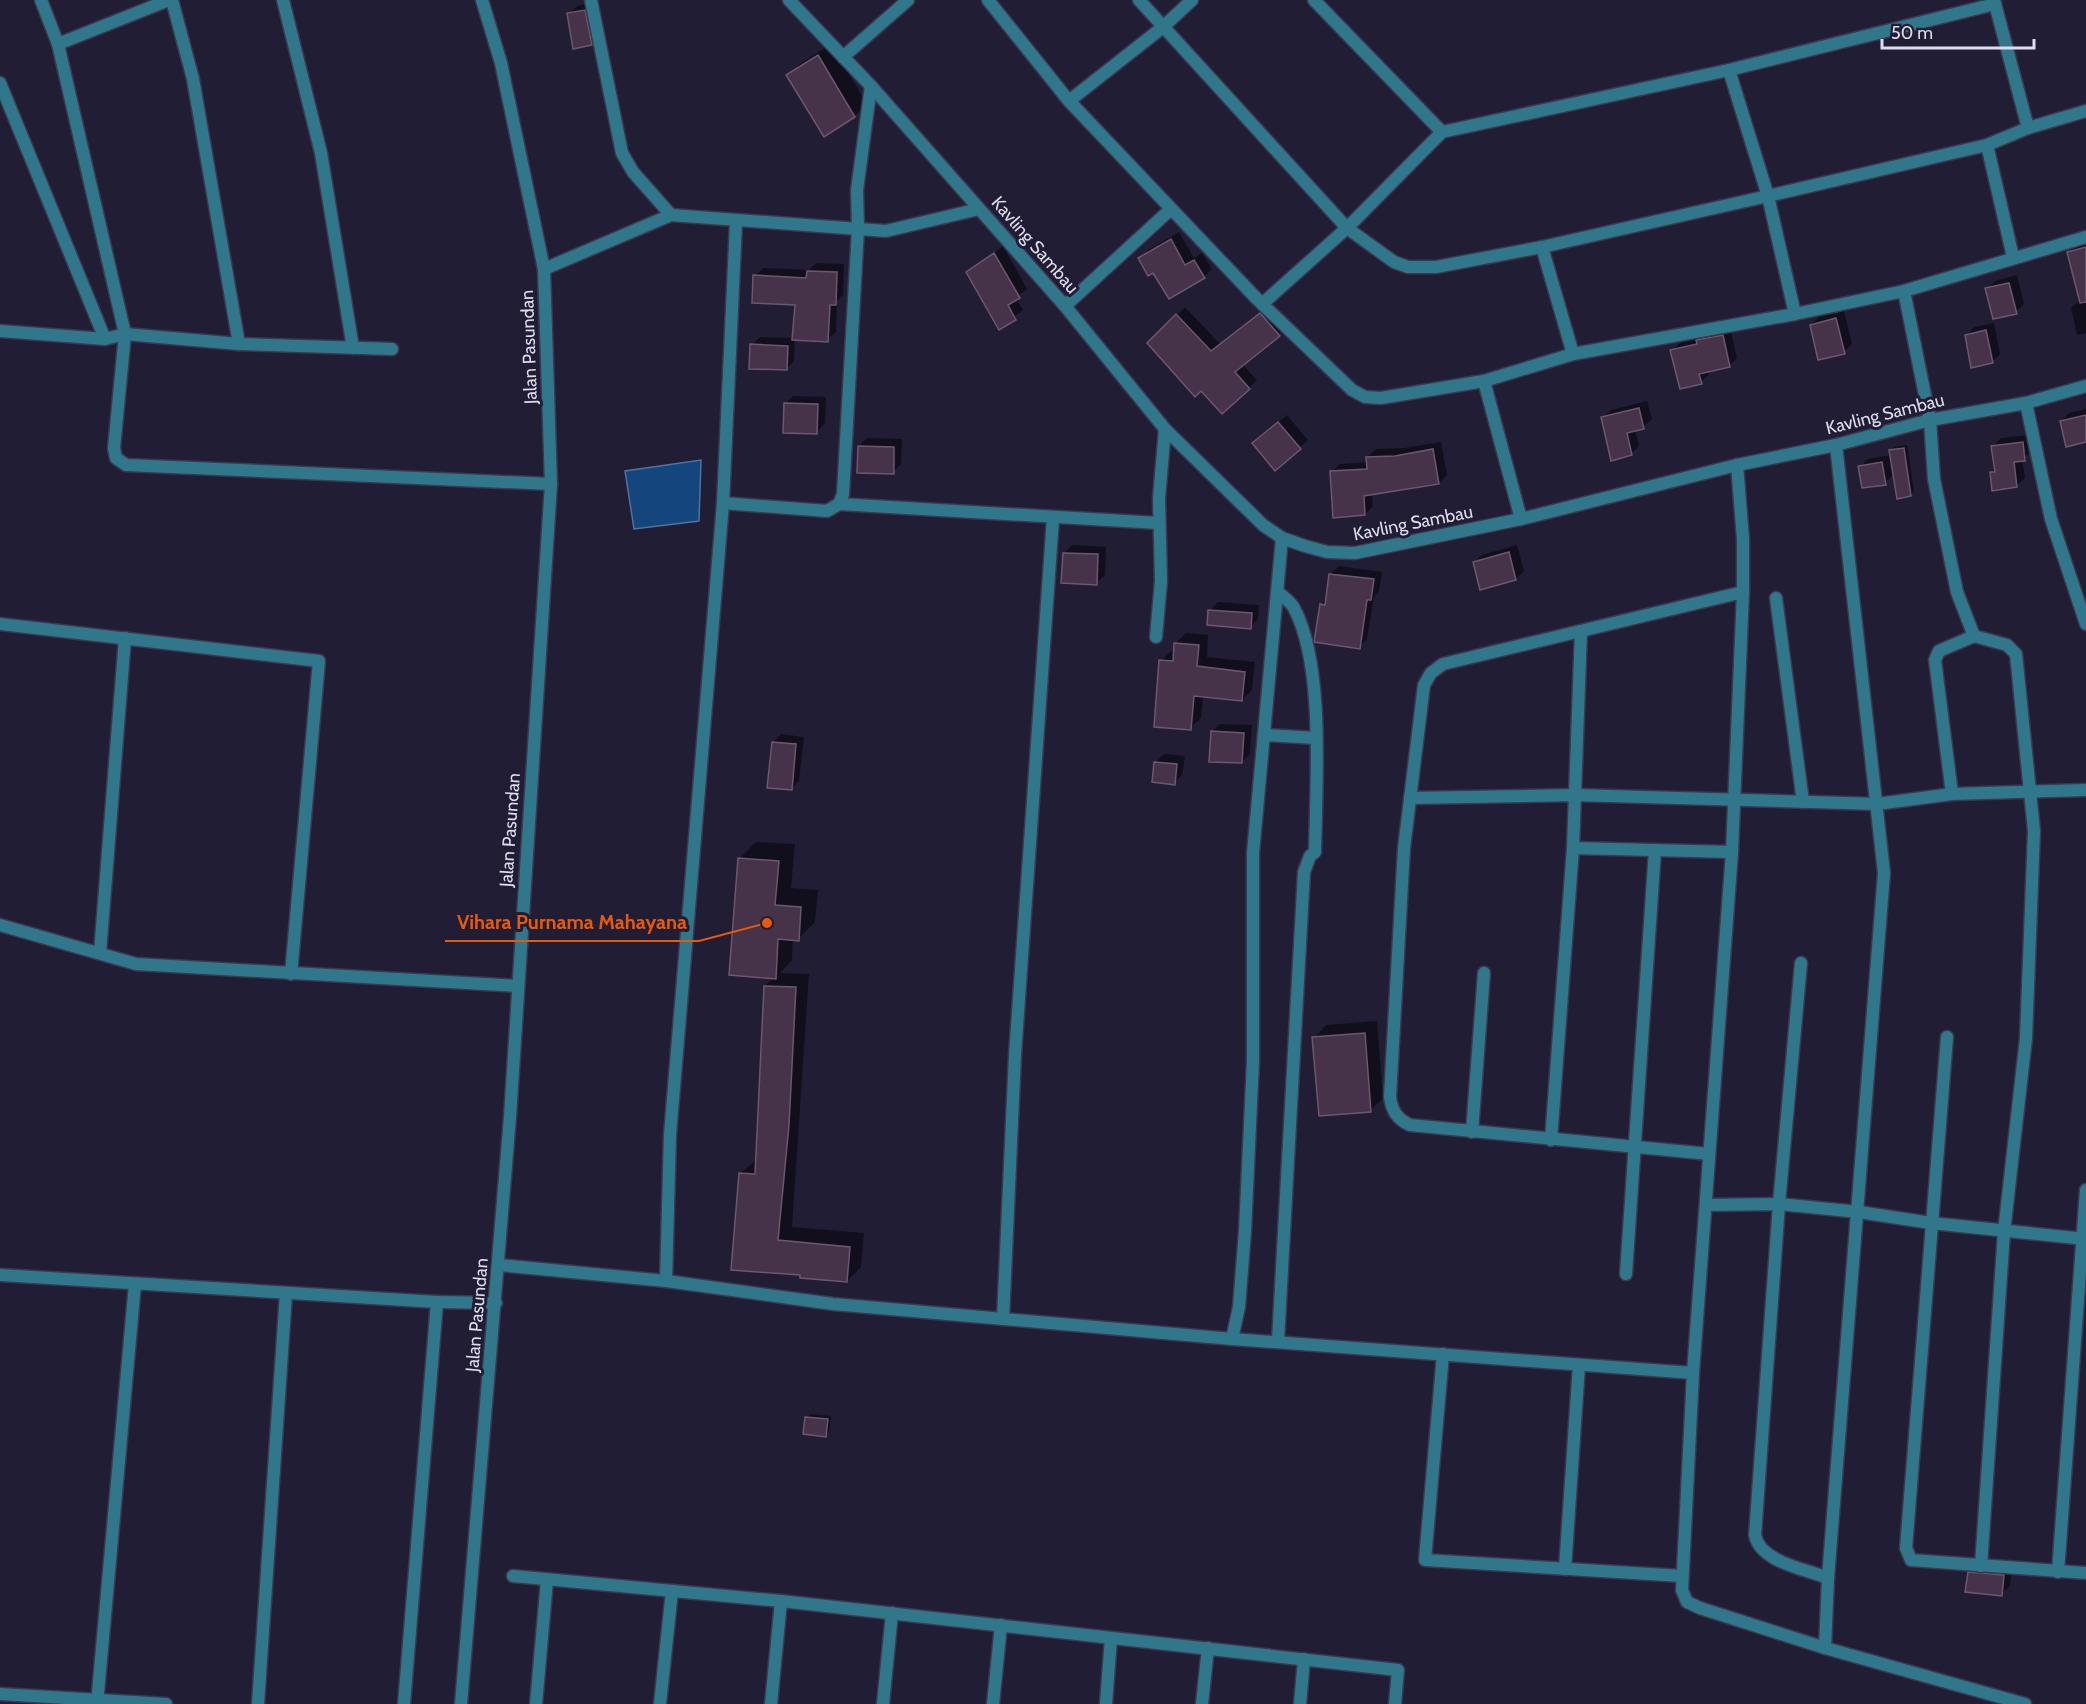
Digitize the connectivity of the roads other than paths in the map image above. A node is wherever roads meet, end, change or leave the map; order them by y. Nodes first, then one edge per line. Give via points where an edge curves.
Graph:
1 (41, 0) edge
2 (171, 0) edge
3 (283, 0) edge
4 (483, 0) edge
5 (591, 0) edge
6 (789, 0) edge
7 (908, 0) edge
8 (988, 0) edge
9 (1139, 0) edge
10 (1192, 0) edge
11 (1314, 0) edge
12 (1994, 2) edge
13 (1164, 27) junction
14 (58, 44) junction
15 (843, 57) junction
16 (1729, 70) junction
17 (0, 83) edge
18 (871, 86) junction
19 (1069, 101) junction
20 (2086, 111) edge
21 (2028, 128) junction
22 (1442, 132) junction
23 (1987, 145) junction
24 (1768, 196) junction
25 (979, 209) junction
26 (1171, 209) junction
27 (671, 215) junction
28 (736, 222) junction
29 (1347, 228) junction
30 (858, 229) junction
31 (2086, 237) edge
32 (1542, 247) junction
33 (2013, 257) junction
34 (544, 269) junction
35 (1904, 291) junction
36 (1262, 304) junction
37 (1065, 306) junction
38 (1795, 315) junction
39 (0, 331) edge
40 (125, 334) junction
41 (105, 339) junction
42 (239, 344) junction
43 (353, 348) junction
44 (392, 349) dead end
45 (1573, 354) junction
46 (1484, 381) junction
47 (2086, 386) edge
48 (2026, 403) junction
49 (1930, 420) junction
50 (1166, 429) junction
51 (1836, 445) junction
52 (1737, 465) junction
53 (551, 484) junction
54 (723, 503) junction
55 (839, 504) junction
56 (1053, 518) junction
57 (1521, 519) junction
58 (1158, 523) junction
59 (1282, 538) junction
60 (1278, 592) junction
61 (1743, 592) junction
62 (1776, 598) dead end
63 (0, 624) edge
64 (2086, 624) edge
65 (1581, 631) junction
66 (1974, 636) junction
67 (1156, 637) dead end
68 (124, 638) junction
69 (1264, 735) junction
70 (1316, 738) junction
71 (2086, 790) edge
72 (2028, 793) junction
73 (1952, 794) junction
74 (1575, 795) junction
75 (1410, 798) junction
76 (1734, 801) junction
77 (1803, 802) junction
78 (1877, 804) junction
79 (1573, 848) junction
80 (1655, 850) junction
81 (1732, 852) junction
82 (0, 925) edge
83 (100, 953) junction
84 (1801, 963) dead end
85 (1484, 973) dead end
86 (291, 974) junction
87 (518, 986) junction
88 (1947, 1037) dead end
89 (1472, 1132) junction
90 (1551, 1140) junction
91 (1635, 1149) junction
92 (1708, 1154) junction
93 (2086, 1190) edge
94 (1779, 1204) junction
95 (1706, 1205) junction
96 (1859, 1212) junction
97 (1931, 1223) junction
98 (2004, 1232) junction
99 (2084, 1239) edge
100 (499, 1265) junction
101 (1626, 1274) dead end
102 (0, 1275) edge
103 (666, 1281) junction
104 (135, 1284) junction
105 (286, 1293) junction
106 (437, 1302) junction
107 (496, 1303) junction
108 (1003, 1319) junction
109 (1232, 1339) junction
110 (1278, 1341) junction
111 (1443, 1354) junction
112 (1579, 1365) junction
113 (1693, 1374) junction
114 (1981, 1566) junction
115 (1565, 1569) junction
116 (2058, 1572) junction
117 (2086, 1573) edge
118 (513, 1576) dead end
119 (1682, 1576) junction
120 (1828, 1578) junction
121 (546, 1580) junction
122 (672, 1591) junction
123 (781, 1601) junction
124 (892, 1613) junction
125 (1000, 1626) junction
126 (1111, 1638) junction
127 (1208, 1648) junction
128 (1824, 1648) junction
129 (1304, 1659) junction
130 (0, 1694) edge
131 (97, 1702) edge
132 (166, 1704) edge
133 (258, 1704) edge
134 (404, 1704) edge
135 (461, 1704) edge
136 (536, 1704) edge
137 (660, 1704) edge
138 (771, 1704) edge
139 (883, 1704) edge
140 (993, 1704) edge
141 (1106, 1704) edge
142 (1202, 1704) edge
143 (1300, 1704) edge
144 (1395, 1704) edge
145 (2025, 1704) edge

1 - 14 street
2 - 14 street
2 - 42 street via 195,90
3 - 43 street via 321,153
4 - 34 street, Jalan Pasundan via 501,63
5 - 27 street via 622,153 633,172
6 - 15 street, Kavling Sambau
7 - 15 street
8 - 19 street
9 - 13 street
10 - 13 street
11 - 22 street
12 - 16 street
12 - 21 street
13 - 19 street
13 - 29 street
14 - 40 street
15 - 18 street, Kavling Sambau
16 - 22 street
16 - 24 street
17 - 41 street
18 - 25 street, Kavling Sambau
18 - 30 street via 857,190
19 - 26 street
20 - 21 street
21 - 23 street
22 - 29 street
23 - 24 street
23 - 33 street
24 - 32 street
24 - 38 street
25 - 30 street via 886,231
25 - 37 street, Kavling Sambau
26 - 36 street
26 - 37 street
27 - 28 street
27 - 34 street
28 - 30 street
28 - 54 street
29 - 32 street via 1394,262 1421,268
29 - 36 street
30 - 55 street via 846,484
31 - 33 street
32 - 45 street
33 - 35 street
34 - 53 street, Jalan Pasundan
35 - 38 street
35 - 49 street
36 - 46 street via 1359,395 1381,398
37 - 50 street, Kavling Sambau
38 - 45 street
39 - 41 street
40 - 41 street
40 - 42 street
40 - 53 street via 114,448 116,458 126,465
42 - 43 street
43 - 44 street
45 - 46 street
46 - 57 street
47 - 48 street, Kavling Sambau
48 - 49 street, Kavling Sambau
48 - 64 street via 2051,519
49 - 51 street, Kavling Sambau
49 - 66 street via 1934,479 1958,592
50 - 58 street
50 - 59 street, Kavling Sambau via 1263,525
51 - 52 street, Kavling Sambau
51 - 78 street
52 - 57 street, Kavling Sambau
52 - 61 street
53 - 87 street, Jalan Pasundan
54 - 55 street via 827,511
54 - 103 street via 670,1135
55 - 56 street
56 - 58 street
56 - 108 street via 1015,1055
57 - 59 street, Kavling Sambau via 1355,553 1327,552
58 - 67 street via 1161,581
59 - 60 street
60 - 69 street
60 - 70 street via 1294,607 1304,636 1315,697
61 - 65 street
61 - 76 street
62 - 77 street
63 - 68 street
65 - 74 street
65 - 75 street via 1443,664 1431,673 1424,685
66 - 72 street via 2007,645 2016,654
66 - 73 street via 1940,651 1935,660
68 - 83 street
68 - 86 street via 319,661
69 - 70 street
69 - 109 street via 1253,853 1253,1061 1245,1231 1239,1307
70 - 110 street via 1315,852 1304,872
71 - 72 street
72 - 73 street
72 - 98 street via 2034,831 2026,1038
73 - 78 street
74 - 75 street
74 - 76 street
74 - 79 street
75 - 89 street via 1391,1106 1410,1125
76 - 77 street
76 - 81 street
77 - 78 street
78 - 96 street via 1884,873
79 - 80 street
79 - 90 street
80 - 81 street
80 - 91 street
81 - 92 street
82 - 83 street
83 - 86 street via 136,964
84 - 94 street
85 - 89 street
86 - 87 street
87 - 100 street, Jalan Pasundan
88 - 97 street
89 - 90 street
90 - 91 street
91 - 92 street
91 - 101 street
92 - 95 street
93 - 99 street
94 - 95 street
94 - 96 street
94 - 120 street via 1755,1535 1765,1554
95 - 113 street
96 - 97 street
96 - 120 street
97 - 98 street
97 - 114 street via 1906,1548 1911,1560
98 - 99 street
98 - 114 street
99 - 116 street
100 - 103 street
100 - 107 street, Jalan Pasundan
102 - 104 street
103 - 108 street via 833,1304
104 - 105 street
104 - 131 street
105 - 106 street
105 - 133 street
106 - 107 street
106 - 134 street
107 - 135 street, Jalan Pasundan
108 - 109 street
109 - 110 street
110 - 111 street
111 - 112 street
111 - 115 street via 1425,1560
112 - 113 street
112 - 115 street
113 - 119 street
114 - 116 street
115 - 119 street
116 - 117 street
118 - 121 street
119 - 128 street via 1687,1602
120 - 128 street
121 - 122 street
121 - 136 street
122 - 123 street
122 - 137 street
123 - 124 street
123 - 138 street
124 - 125 street
124 - 139 street
125 - 126 street
125 - 140 street
126 - 127 street
126 - 141 street
127 - 129 street
127 - 142 street
128 - 145 street
129 - 143 street
129 - 144 street via 1398,1670
130 - 131 street
131 - 132 street

